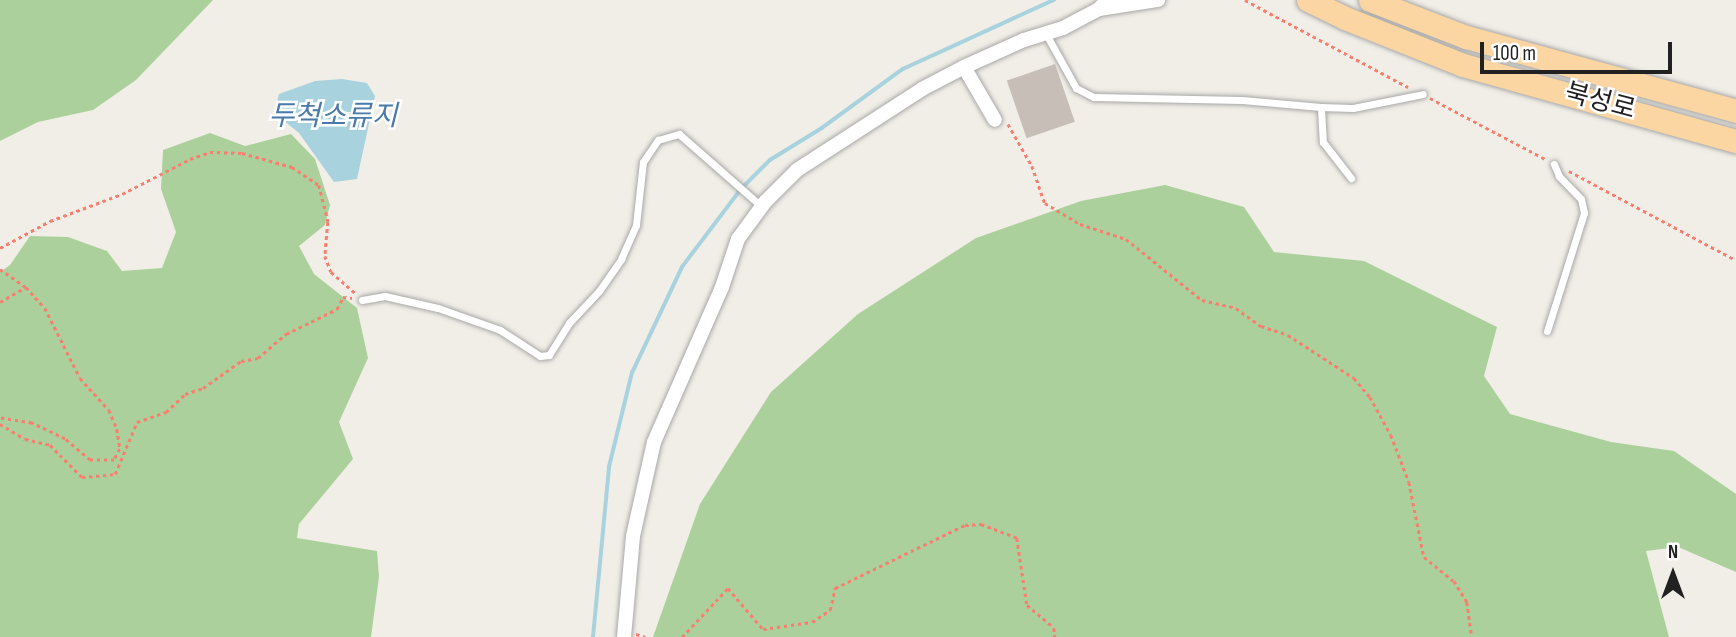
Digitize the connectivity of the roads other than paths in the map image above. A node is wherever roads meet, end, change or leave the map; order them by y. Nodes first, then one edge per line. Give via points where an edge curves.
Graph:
1 (1158, 0) edge
2 (1308, 0) edge
3 (1370, 0) edge
4 (1103, 4) edge
5 (1046, 33) junction
6 (964, 67) junction
7 (1423, 94) road end
8 (1321, 107) junction
9 (1736, 111) edge
10 (995, 120) road end
11 (1736, 141) edge
12 (1554, 164) road end
13 (1351, 178) dead end
14 (758, 204) junction
15 (362, 300) road end
16 (1547, 331) dead end
17 (624, 637) edge

1 - 4 street
2 - 11 main road, 북성로 via 1463,65
3 - 9 main road, 북성로 via 1466,37
4 - 5 street
5 - 6 street
5 - 8 lane via 1076,88 1094,97 1242,100
6 - 10 street
6 - 14 street via 797,170
7 - 8 lane via 1353,108
8 - 13 lane via 1323,142
12 - 16 lane via 1581,199 1584,214
14 - 15 lane via 678,134 658,140 643,162 636,225 621,259 549,355 540,356 500,330 438,308 384,296
14 - 17 street via 738,239 722,287 654,442 633,536

